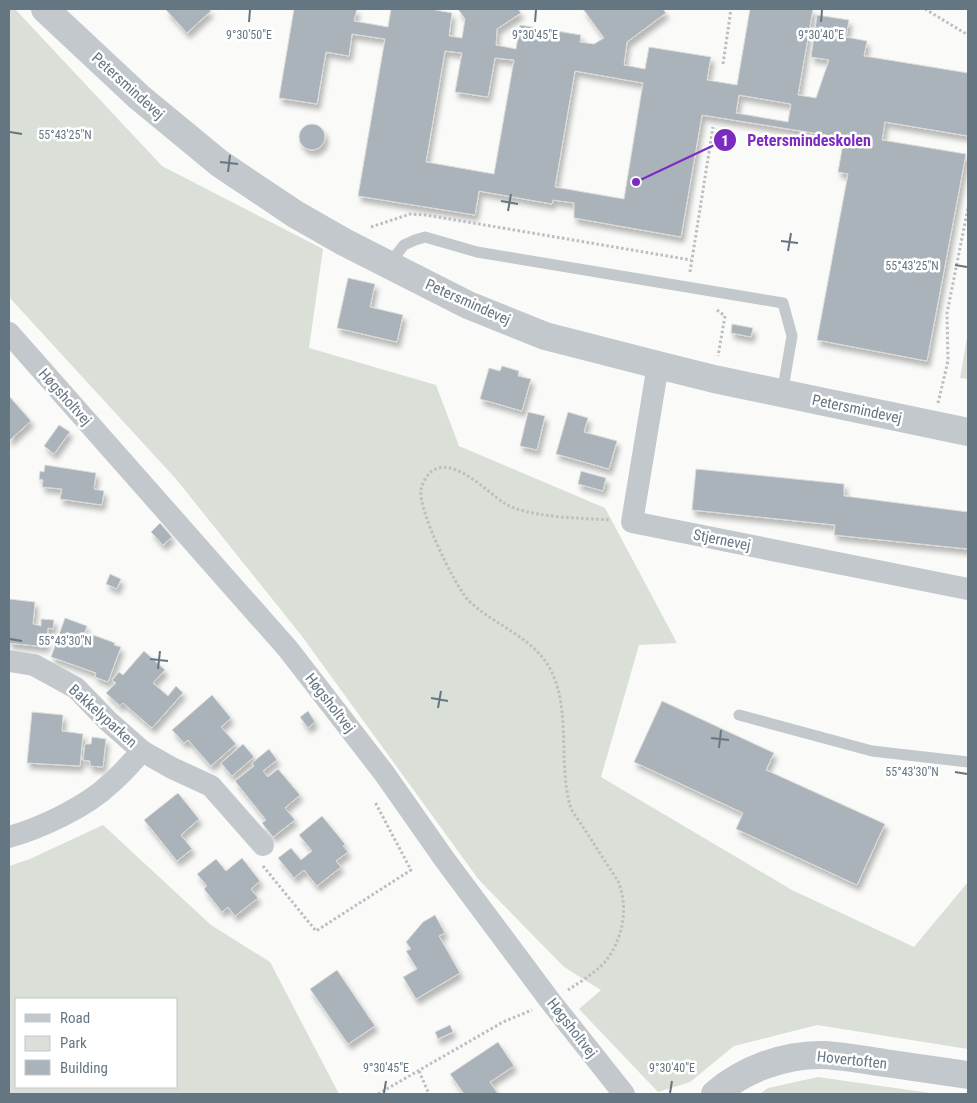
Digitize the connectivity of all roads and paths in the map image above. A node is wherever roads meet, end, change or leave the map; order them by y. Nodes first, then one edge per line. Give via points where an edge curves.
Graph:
1 (45, 9) edge
2 (731, 9) edge
3 (925, 9) edge
4 (968, 35) edge
5 (723, 64) dead end
6 (713, 127) dead end
7 (968, 208) edge
8 (363, 228) dead end
9 (692, 260) junction
10 (388, 266) junction
11 (689, 288) junction
12 (9, 333) edge
13 (658, 365) junction
14 (714, 379) junction
15 (782, 394) junction
16 (933, 425) junction
17 (968, 432) edge
18 (632, 522) junction
19 (968, 588) edge
20 (9, 661) edge
21 (739, 715) dead end
22 (142, 751) junction
23 (968, 762) edge
24 (384, 773) junction
25 (9, 837) edge
26 (263, 845) joint
27 (551, 1002) junction
28 (419, 1071) junction
29 (968, 1075) edge
30 (378, 1094) edge
31 (429, 1094) edge
32 (624, 1094) edge
33 (715, 1094) edge

1 - 10 street, Petersmindevej via 139,97 219,162 295,214
2 - 5 path
3 - 4 path
6 - 9 path
7 - 16 path via 947,313 948,360
8 - 9 path via 410,214 426,215
9 - 11 path
10 - 11 lane via 404,245 425,237 477,252
10 - 13 street, Petersmindevej via 468,305 545,336
11 - 14 path via 725,316
11 - 15 lane via 783,303 792,336
12 - 24 street, Høgsholtvej via 288,649
13 - 14 street, Petersmindevej
13 - 18 street
14 - 15 street, Petersmindevej
15 - 16 street, Petersmindevej
16 - 17 street, Petersmindevej
18 - 19 street, Stjernevej
18 - 27 path via 519,510 450,467 431,471 420,491 425,515 467,598 531,646 550,669 560,700 570,807 623,893 624,914 620,934 609,956 582,981
20 - 22 street, Bakkelyparken via 34,666 76,688
21 - 23 lane via 872,751
22 - 25 street, Bakkelyparken via 109,785 74,809 30,831
22 - 26 street, Bakkelyparken via 211,786
24 - 26 path via 368,788 410,870 316,931 259,861
24 - 27 street, Høgsholtvej
27 - 28 path via 503,1022
27 - 32 street, Høgsholtvej
28 - 30 path
28 - 31 path
29 - 33 street, Hovertoften via 840,1056 807,1055 758,1067

